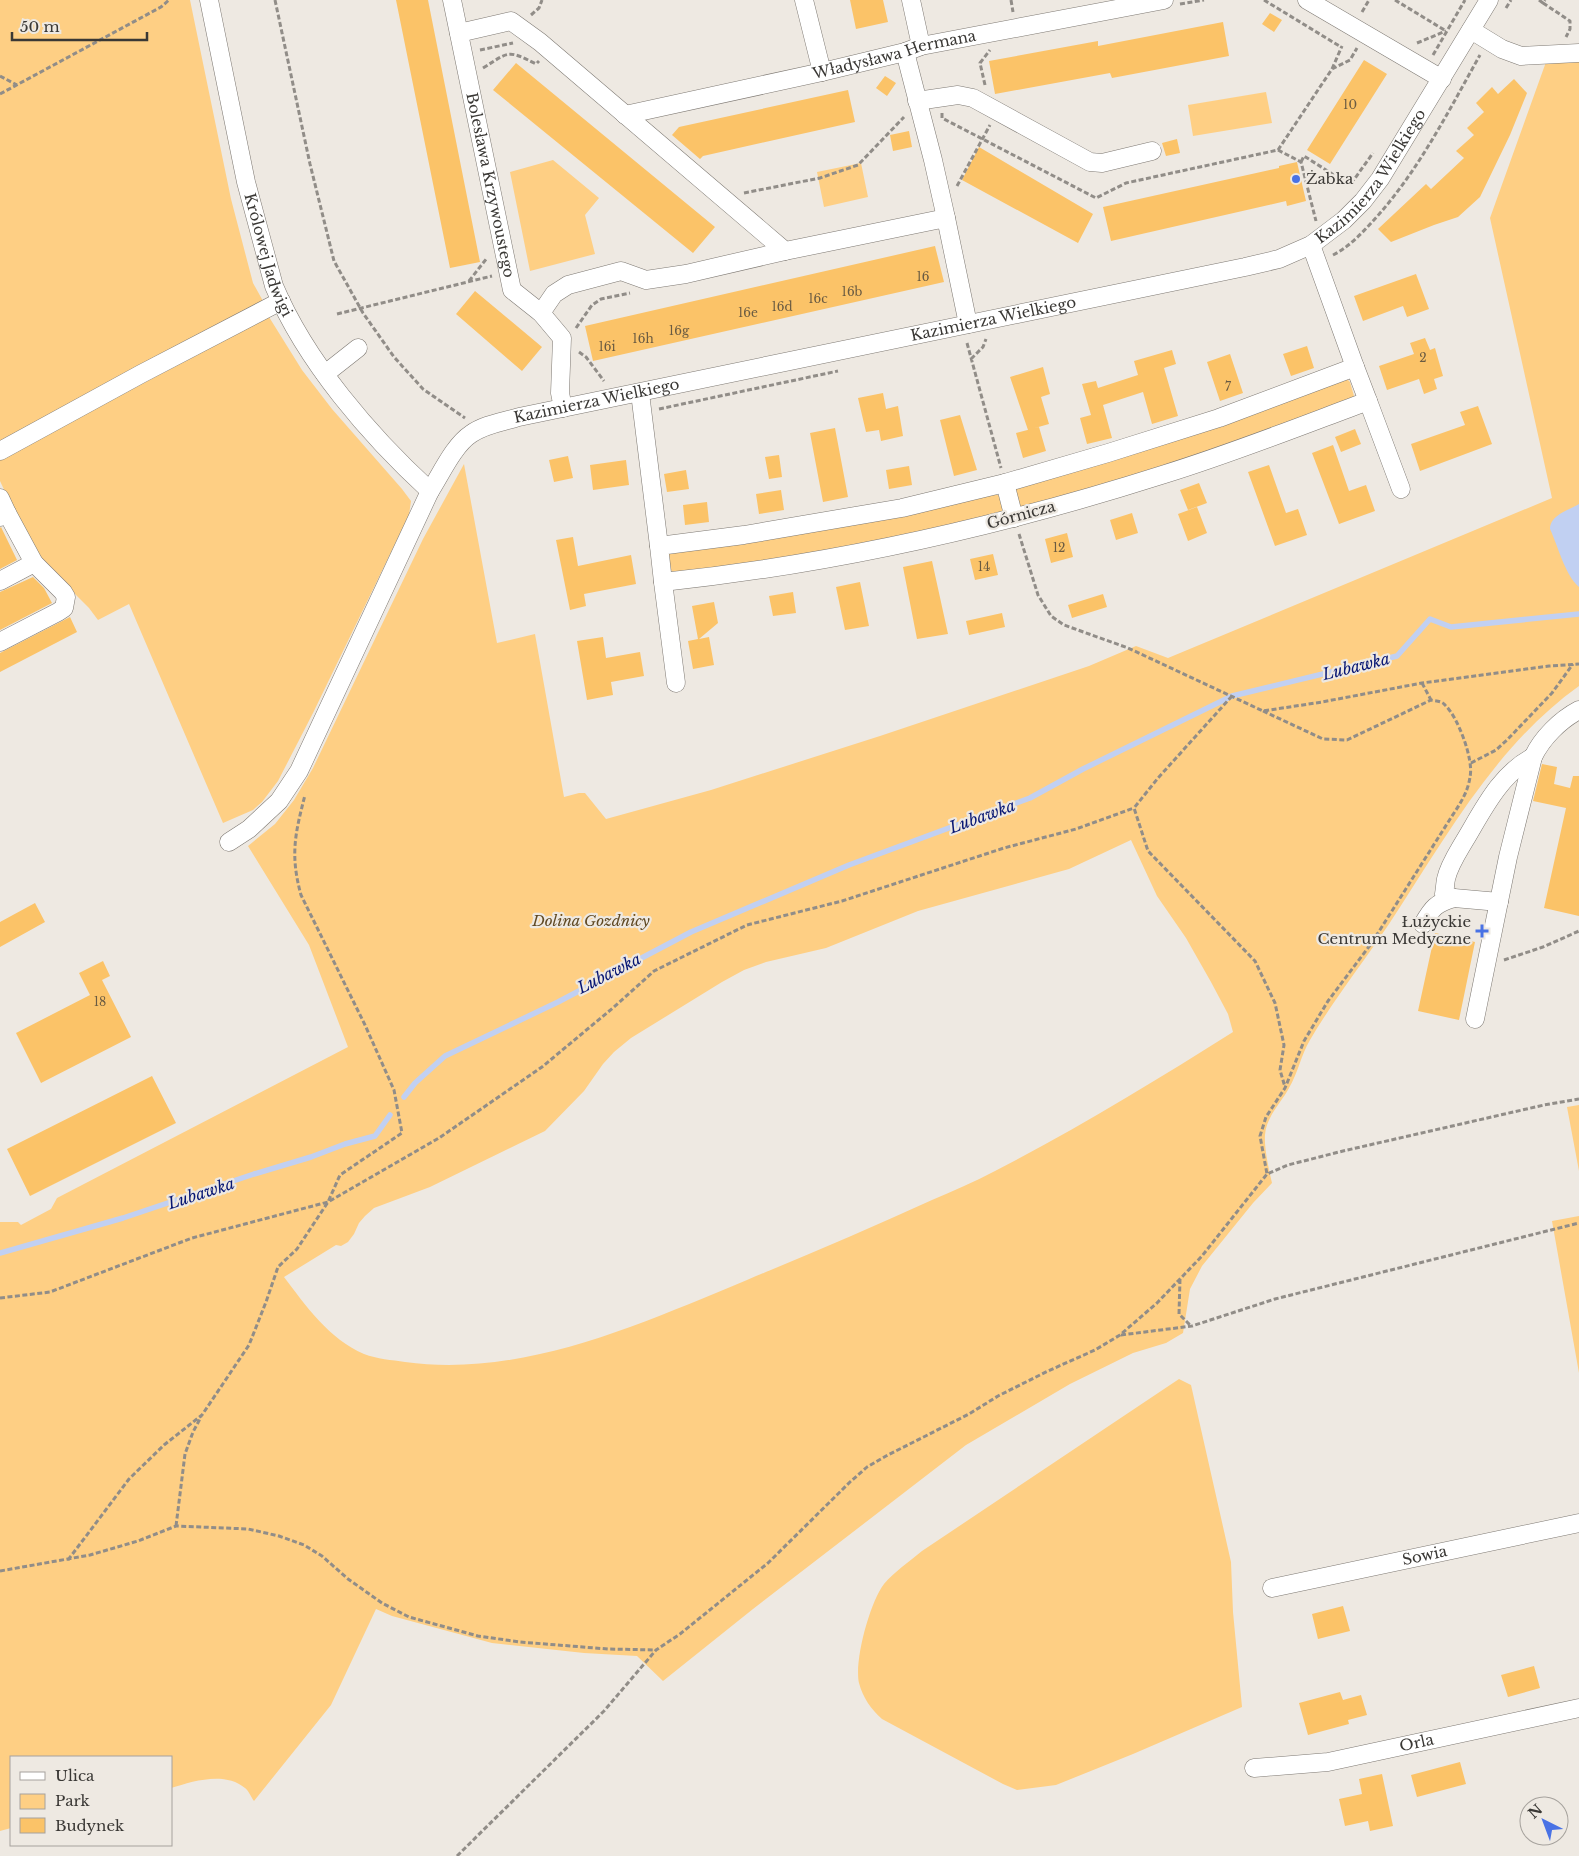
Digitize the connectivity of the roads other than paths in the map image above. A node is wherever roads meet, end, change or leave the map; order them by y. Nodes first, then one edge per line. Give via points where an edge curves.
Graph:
1 (209, 0) edge
2 (452, 0) edge
3 (804, 0) edge
4 (911, 0) edge
5 (1164, 0) edge
6 (1307, 0) edge
7 (1489, 0) edge
8 (1471, 30) junction
9 (459, 33) junction
10 (913, 49) junction
11 (1579, 53) edge
12 (822, 72) junction
13 (1442, 79) junction
14 (918, 104) junction
15 (625, 115) junction
16 (1152, 151) dead end
17 (946, 218) junction
18 (1311, 245) junction
19 (785, 251) junction
20 (281, 301) junction
21 (541, 313) junction
22 (968, 324) junction
23 (358, 348) dead end
24 (1355, 367) junction
25 (325, 374) junction
26 (640, 393) junction
27 (1368, 401) junction
28 (563, 408) junction
29 (0, 451) edge
30 (1005, 483) junction
31 (1401, 489) dead end
32 (430, 491) junction
33 (2, 510) edge
34 (1014, 518) junction
35 (659, 546) junction
36 (34, 563) junction
37 (0, 581) edge
38 (663, 582) junction
39 (0, 642) edge
40 (676, 683) dead end
41 (1579, 710) edge
42 (1533, 757) junction
43 (229, 842) dead end
44 (1454, 898) junction
45 (1499, 902) junction
46 (1423, 924) dead end
47 (1475, 1019) dead end
48 (1579, 1523) edge
49 (1272, 1588) dead end
50 (1579, 1708) edge
51 (1254, 1768) dead end

1 - 20 street, Królowej Jadwigi via 246,182
2 - 9 street, Bolesława Krzywoustego
3 - 12 street
4 - 10 street
5 - 10 street, Władysława Hermana
6 - 13 street
7 - 8 street, Kazimierza Wielkiego
8 - 11 street via 1502,49 1521,56
8 - 13 street, Kazimierza Wielkiego
9 - 15 street via 511,21
9 - 21 street, Bolesława Krzywoustego via 512,290
10 - 12 street, Władysława Hermana
10 - 14 street
12 - 15 street, Władysława Hermana
13 - 18 street, Kazimierza Wielkiego via 1380,179 1344,220
14 - 16 street via 958,95 973,98 1090,162 1102,163
14 - 17 street
15 - 19 street
17 - 19 street
17 - 22 street
18 - 22 street, Kazimierza Wielkiego via 1279,259 1245,267
18 - 24 street
19 - 21 street via 646,280 621,271 568,285 554,294
20 - 25 street, Królowej Jadwigi via 300,338
20 - 29 street
21 - 28 street, Bolesława Krzywoustego via 562,338 560,393
22 - 26 street, Kazimierza Wielkiego
23 - 25 street
24 - 27 street
24 - 30 street via 1219,418
25 - 32 street, Królowej Jadwigi via 371,431
26 - 28 street, Kazimierza Wielkiego
26 - 35 street
27 - 31 street
27 - 34 street, Górnicza via 1166,474
28 - 32 street, Kazimierza Wielkiego via 519,417 470,434 458,446
30 - 34 street
30 - 35 street via 902,508
32 - 43 street, Kazimierza Wielkiego via 299,771 279,801
33 - 36 street
34 - 38 street, Górnicza via 861,552 753,571
35 - 38 street
36 - 37 street
36 - 39 street via 63,592 66,597 64,608
38 - 40 street
41 - 42 street via 1553,730
42 - 44 street via 1523,762 1502,783 1455,857 1446,877 1444,894
42 - 45 street
44 - 45 street
44 - 46 street via 1440,902
45 - 47 street
48 - 49 street, Sowia
50 - 51 street, Orla via 1328,1762

